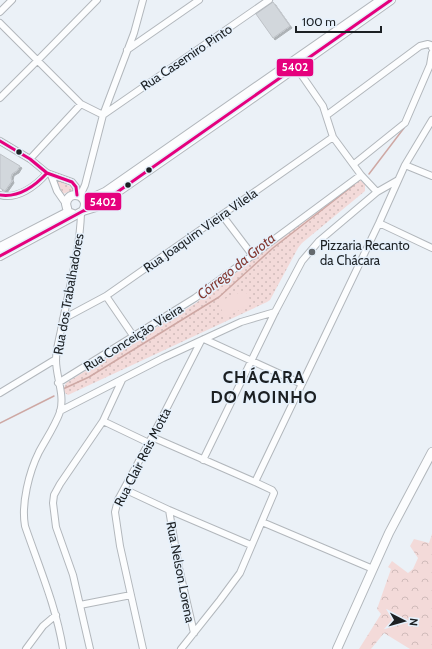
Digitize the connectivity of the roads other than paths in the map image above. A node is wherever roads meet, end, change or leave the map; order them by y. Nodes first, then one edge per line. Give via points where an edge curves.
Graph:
1 (12, 0) edge
2 (97, 0) edge
3 (143, 0) edge
4 (199, 0) edge
5 (269, 0) edge
6 (381, 0) edge
7 (391, 0) edge
8 (0, 12) edge
9 (0, 23) edge
10 (432, 48) edge
11 (127, 50) junction
12 (432, 53) edge
13 (37, 61) junction
14 (296, 66) junction
15 (0, 98) edge
16 (81, 104) junction
17 (102, 115) junction
18 (327, 115) junction
19 (432, 120) edge
20 (333, 137) junction
21 (0, 141) edge
22 (30, 159) junction
23 (354, 164) junction
24 (405, 165) junction
25 (49, 174) junction
26 (361, 175) junction
27 (432, 176) edge
28 (398, 180) junction
29 (377, 192) junction
30 (0, 195) edge
31 (80, 196) junction
32 (67, 208) junction
33 (80, 213) junction
34 (222, 215) junction
35 (379, 223) junction
36 (37, 232) junction
37 (0, 247) edge
38 (432, 248) edge
39 (0, 256) edge
40 (253, 256) junction
41 (106, 296) junction
42 (275, 312) junction
43 (63, 319) junction
44 (134, 337) junction
45 (202, 340) junction
46 (56, 360) junction
47 (252, 360) junction
48 (122, 380) junction
49 (58, 384) junction
50 (302, 384) junction
51 (0, 392) edge
52 (60, 410) junction
53 (103, 421) junction
54 (150, 440) junction
55 (432, 452) edge
56 (203, 460) junction
57 (255, 482) junction
58 (124, 489) junction
59 (169, 510) junction
60 (262, 522) junction
61 (251, 545) junction
62 (372, 569) junction
63 (131, 595) junction
64 (80, 605) junction
65 (56, 615) junction
66 (194, 634) junction
67 (26, 649) edge
68 (63, 649) edge
69 (90, 649) edge
70 (143, 649) edge
71 (181, 649) edge
72 (336, 649) edge

1 - 8 street
2 - 13 street
3 - 11 street
4 - 11 street
5 - 17 street, Rua Casemiro Pinto
6 - 31 main road via 105,192 94,198
7 - 14 main road
9 - 13 street
10 - 18 street via 428,44 420,46
11 - 17 street
12 - 23 street via 430,65 405,123
13 - 15 street
13 - 16 street
14 - 18 street
14 - 33 main road via 96,207
16 - 17 street
16 - 22 street
17 - 31 street
18 - 20 street
19 - 24 street
20 - 23 street
20 - 34 street, Rua Joaquim Vieira Vilela
21 - 22 street
22 - 25 street
23 - 26 street
24 - 27 street
24 - 28 street
25 - 30 street via 36,185 12,196
25 - 31 street via 72,182
25 - 32 street
26 - 29 street
26 - 40 street, Rua Conceição Vieira
28 - 29 street
28 - 35 street
29 - 42 street via 310,250
31 - 32 main road via 69,197
31 - 33 main road via 85,204
32 - 33 main road via 72,214
32 - 36 main road
33 - 36 main road
33 - 43 street, Rua dos Trabalhadores via 81,224
34 - 40 street
34 - 41 street, Rua Joaquim Vieira Vilela
35 - 38 street
35 - 50 street
36 - 37 main road
36 - 39 main road
40 - 44 street, Rua Conceição Vieira via 195,298
41 - 43 street, Rua Joaquim Vieira Vilela
41 - 44 street
42 - 45 street via 241,322
42 - 47 street
43 - 46 street, Rua dos Trabalhadores
44 - 49 street, Rua Conceição Vieira
45 - 47 street
45 - 48 street
45 - 54 street, Rua Clair Reis Motta
46 - 49 street, Rua dos Trabalhadores
46 - 51 street
47 - 50 street
47 - 56 street
48 - 52 street
48 - 53 street
49 - 52 street, Rua dos Trabalhadores
50 - 57 street
52 - 65 street, Rua dos Trabalhadores via 33,468 24,517
53 - 54 street
53 - 64 street via 54,495 56,527 73,575
54 - 56 street
54 - 58 street, Rua Clair Reis Motta
55 - 62 main road
56 - 57 street
57 - 60 street via 274,493
58 - 59 street
58 - 63 street, Rua Clair Reis Motta via 114,512
59 - 61 street
59 - 66 street, Rua Nelson Lorena
60 - 61 street
60 - 62 street
61 - 66 street via 240,573
62 - 72 main road
63 - 64 street
63 - 70 street, Rua Clair Reis Motta
64 - 69 street
65 - 67 street via 43,626
65 - 68 street, Rua dos Trabalhadores
66 - 71 street

